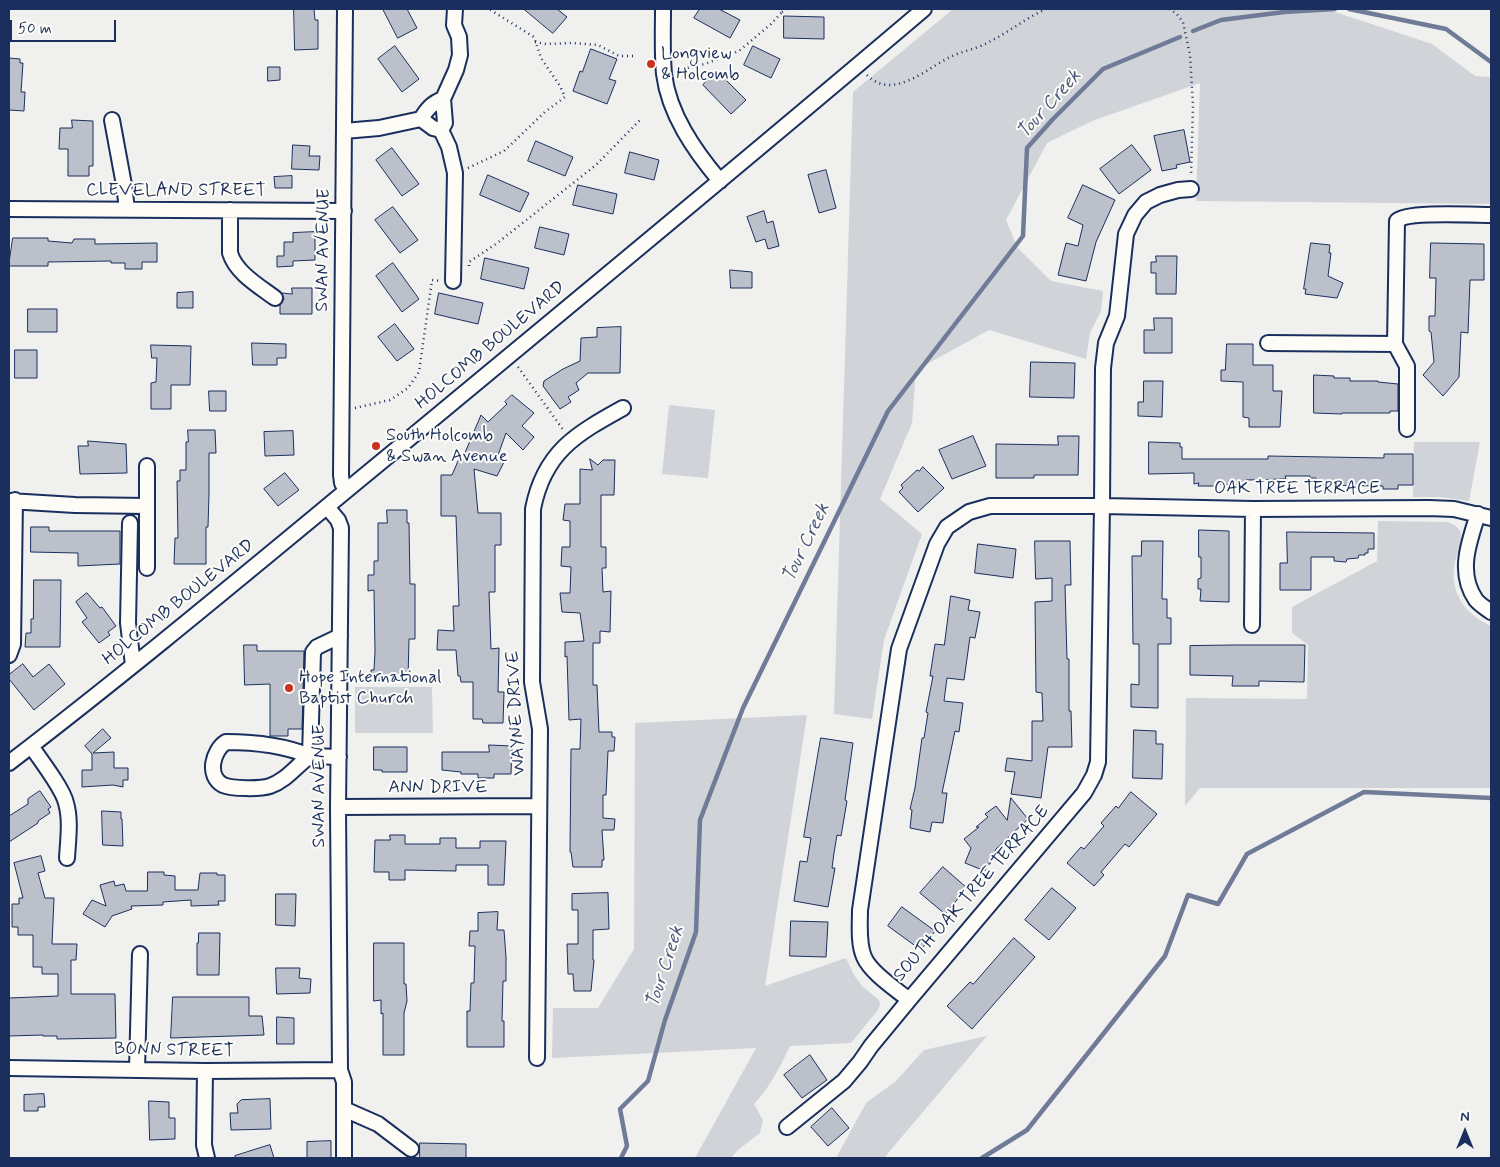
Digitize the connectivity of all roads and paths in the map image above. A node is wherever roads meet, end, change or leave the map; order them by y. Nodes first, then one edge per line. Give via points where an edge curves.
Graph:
1 (345, 9) edge
2 (455, 9) edge
3 (489, 9) edge
4 (663, 9) edge
5 (787, 9) edge
6 (924, 9) edge
7 (1046, 9) edge
8 (1169, 9) edge
9 (782, 10) edge
10 (535, 42) junction
11 (636, 56) dead end
12 (857, 66) junction
13 (676, 70) dead end
14 (444, 99) junction
15 (641, 118) dead end
16 (421, 119) junction
17 (112, 120) dead end
18 (441, 130) junction
19 (344, 131) junction
20 (455, 173) junction
21 (720, 181) junction
22 (1191, 189) joint
23 (9, 209) edge
24 (127, 209) junction
25 (230, 210) junction
26 (344, 210) junction
27 (1491, 216) edge
28 (468, 268) dead end
29 (453, 281) joint
30 (275, 298) dead end
31 (1268, 343) dead end
32 (1395, 344) junction
33 (510, 355) junction
34 (623, 408) dead end
35 (341, 409) junction
36 (1407, 429) dead end
37 (571, 440) junction
38 (147, 466) dead end
39 (346, 490) junction
40 (12, 501) edge
41 (147, 506) junction
42 (1102, 506) junction
43 (327, 507) junction
44 (1253, 509) junction
45 (1485, 516) edge
46 (130, 523) dead end
47 (147, 568) dead end
48 (1491, 612) edge
49 (1252, 625) dead end
50 (340, 636) junction
51 (9, 655) edge
52 (133, 666) junction
53 (31, 746) junction
54 (310, 756) junction
55 (338, 757) junction
56 (9, 763) edge
57 (338, 806) junction
58 (539, 806) junction
59 (67, 858) dead end
60 (140, 954) dead end
61 (909, 1000) junction
62 (537, 1058) dead end
63 (9, 1068) edge
64 (138, 1070) junction
65 (340, 1070) junction
66 (205, 1071) junction
67 (344, 1109) junction
68 (787, 1127) dead end
69 (411, 1149) dead end
70 (207, 1158) edge
71 (344, 1158) edge

1 - 19 street, SWAN AVENUE
2 - 14 street via 454,25 460,55
3 - 10 path via 534,36
4 - 21 street via 664,73 674,113
5 - 9 path
6 - 12 street, HOLCOMB BOULEVARD
7 - 12 path via 974,50 954,55 908,81 879,84
8 - 22 path via 1183,22 1190,55 1193,105
9 - 13 path via 772,24 739,51 706,64
10 - 11 path via 598,45 619,56
10 - 20 path via 565,98 545,112 504,151
12 - 21 street, HOLCOMB BOULEVARD
14 - 16 street via 434,103
14 - 18 street via 445,123
15 - 28 path via 596,165 469,262
16 - 18 street
16 - 19 street
17 - 24 street
18 - 20 street
19 - 26 street, SWAN AVENUE
20 - 29 street
21 - 33 street, HOLCOMB BOULEVARD
22 - 42 street via 1160,195 1146,202 1135,214 1126,234 1117,316 1106,343 1102,368
23 - 24 street, CLEVELAND STREET
24 - 25 street, CLEVELAND STREET
25 - 26 street, CLEVELAND STREET
25 - 30 street via 232,259
26 - 35 street, SWAN AVENUE
27 - 32 street via 1418,215 1397,221
29 - 35 path via 432,280 419,372 408,388 390,400
31 - 32 street
32 - 36 street via 1407,366
33 - 37 path
33 - 39 street, HOLCOMB BOULEVARD
34 - 37 street, WAYNE DRIVE
35 - 39 street, SWAN AVENUE via 341,475
37 - 58 street, WAYNE DRIVE via 543,476 533,509 532,682 540,729
38 - 41 street
39 - 43 street, HOLCOMB BOULEVARD
40 - 41 street
40 - 51 street via 13,644
41 - 47 street
42 - 44 street, OAK TREE TERRACE
42 - 61 street, SOUTH OAK TREE TERRACE via 1100,742 1094,776
42 - 61 street, SOUTH OAK TREE TERRACE via 990,506 969,512 948,527 937,544 899,649 860,910 864,957 877,973
43 - 50 street, SWAN AVENUE via 338,520 340,528
43 - 52 street, HOLCOMB BOULEVARD
44 - 45 street, OAK TREE TERRACE via 1429,508
44 - 49 street
45 - 48 street via 1468,546 1465,566 1469,586 1477,601
46 - 52 street via 128,623
50 - 54 street via 313,652
50 - 55 street, SWAN AVENUE
52 - 53 street, HOLCOMB BOULEVARD
53 - 56 street, HOLCOMB BOULEVARD
53 - 59 street via 67,803
54 - 54 street via 273,744 226,742 215,754 214,771 223,785 268,787 283,780
54 - 55 street
55 - 57 street, SWAN AVENUE
57 - 58 street, ANN DRIVE
57 - 65 street, SWAN AVENUE
58 - 62 street, WAYNE DRIVE
60 - 64 street
61 - 68 street via 844,1081
63 - 64 street, BONN STREET
64 - 66 street, BONN STREET
65 - 66 street, BONN STREET
65 - 67 street, SWAN AVENUE via 344,1082
66 - 70 street via 204,1145
67 - 69 street via 378,1124
67 - 71 street, SWAN AVENUE

